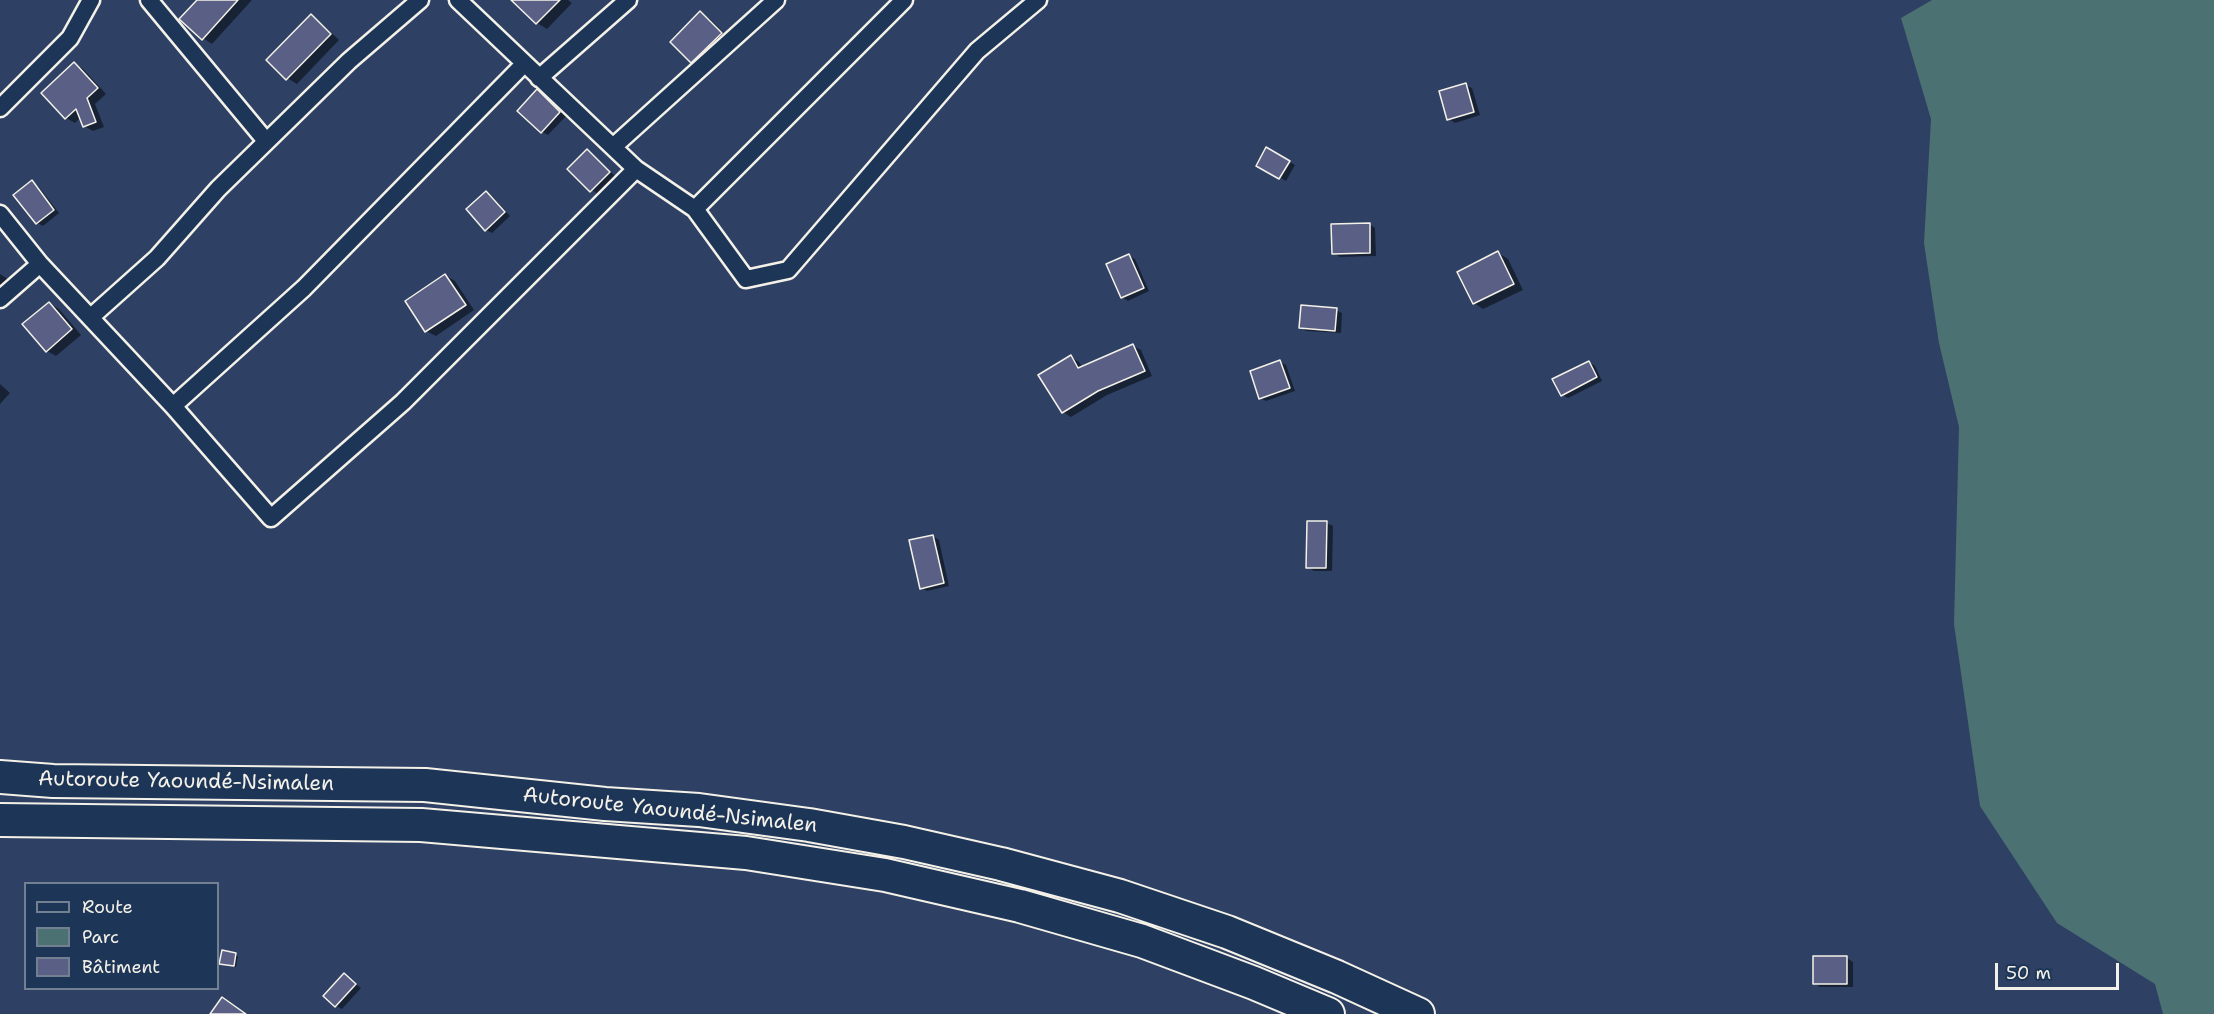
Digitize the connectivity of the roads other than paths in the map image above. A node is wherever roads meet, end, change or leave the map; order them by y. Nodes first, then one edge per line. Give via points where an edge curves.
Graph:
1 (92, 0) edge
2 (149, 0) edge
3 (420, 0) edge
4 (458, 0) edge
5 (628, 0) edge
6 (776, 0) edge
7 (904, 0) edge
8 (1038, 0) edge
9 (524, 64) junction
10 (539, 78) junction
11 (0, 108) edge
12 (266, 141) junction
13 (613, 147) junction
14 (636, 169) junction
15 (695, 209) junction
16 (0, 214) edge
17 (40, 264) junction
18 (0, 299) edge
19 (91, 316) junction
20 (173, 406) junction
21 (0, 772) edge
22 (0, 777) edge
23 (53, 781) junction
24 (1, 820) edge
25 (1328, 1014) edge
26 (1418, 1014) edge

1 - 11 street via 70,38
2 - 12 street
3 - 12 street
4 - 9 street
5 - 10 street
6 - 13 street
7 - 15 street
8 - 15 street via 977,51 788,270 746,279
9 - 10 street
9 - 20 street via 304,288
10 - 13 street
12 - 19 street via 157,258
13 - 14 street
14 - 15 street
14 - 20 street via 403,402 271,518
16 - 17 street
17 - 18 street
17 - 19 street
19 - 20 street
21 - 23 highway
22 - 23 highway, Autoroute Yaoundé-Nsimalen
23 - 26 highway, Autoroute Yaoundé-Nsimalen via 424,785 699,810 819,827 915,844 1120,896 1227,932
24 - 25 highway, Autoroute Yaoundé-Nsimalen via 421,825 746,853 885,875 1020,906 1142,941

